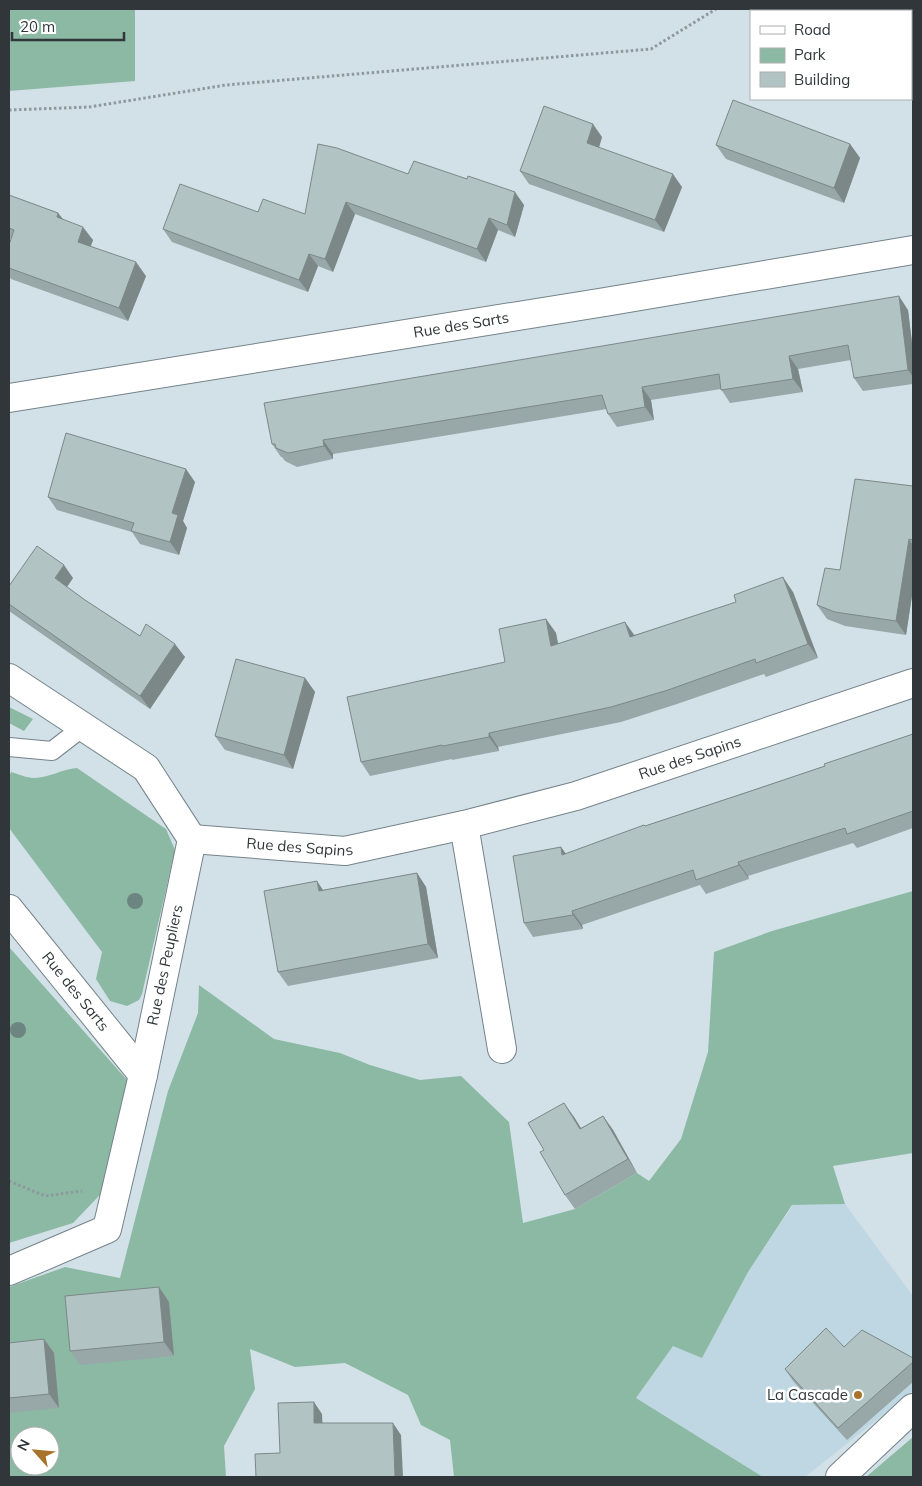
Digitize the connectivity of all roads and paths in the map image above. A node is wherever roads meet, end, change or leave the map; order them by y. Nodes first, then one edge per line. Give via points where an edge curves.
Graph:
1 (716, 9) edge
2 (9, 110) edge
3 (913, 250) edge
4 (9, 398) edge
5 (9, 678) edge
6 (913, 683) edge
7 (83, 727) junction
8 (9, 747) edge
9 (464, 825) junction
10 (192, 839) junction
11 (9, 909) edge
12 (502, 1048) dead end
13 (143, 1075) junction
14 (9, 1181) edge
15 (117, 1186) junction
16 (9, 1271) edge
17 (913, 1408) edge
18 (840, 1477) edge

1 - 2 path via 651,49 226,85 89,107
3 - 4 street, Rue des Sarts
5 - 7 street
6 - 9 street, Rue des Sapins via 576,796
7 - 8 lane via 52,751
7 - 10 street via 146,768
9 - 10 street, Rue des Sapins via 345,851
9 - 12 street
10 - 13 street, Rue des Peupliers
11 - 13 street, Rue des Sarts
13 - 15 street, Rue des Peupliers
14 - 15 path via 44,1196
15 - 16 street, Rue des Peupliers via 107,1229
17 - 18 street

